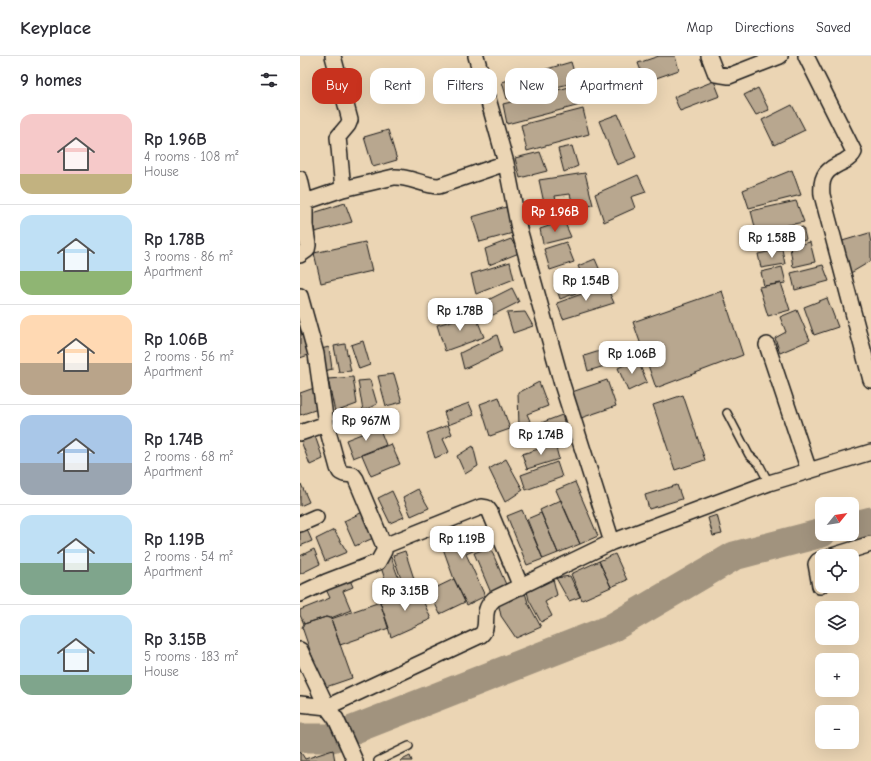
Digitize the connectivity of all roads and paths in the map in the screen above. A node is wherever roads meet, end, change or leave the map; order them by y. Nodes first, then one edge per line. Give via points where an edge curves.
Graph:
1 (333, 56) edge
2 (476, 56) edge
3 (709, 56) edge
4 (780, 56) edge
5 (806, 56) edge
6 (506, 163) junction
7 (300, 179) edge
8 (343, 189) junction
9 (305, 202) junction
10 (300, 254) edge
11 (300, 296) edge
12 (767, 345) dead end
13 (871, 380) edge
14 (727, 413) dead end
15 (326, 424) junction
16 (300, 433) edge
17 (871, 452) edge
18 (809, 471) junction
19 (769, 483) junction
20 (316, 517) dead end
21 (300, 524) edge
22 (612, 542) junction
23 (871, 544) edge
24 (384, 546) junction
25 (855, 549) edge
26 (521, 587) junction
27 (300, 594) edge
28 (300, 650) edge
29 (300, 704) edge
30 (331, 713) junction
31 (409, 746) dead end
32 (354, 759) edge
33 (378, 761) edge

1 - 8 street via 350,120 338,137
2 - 6 street
3 - 4 street via 716,74 729,76
5 - 13 street via 854,152 850,158 828,170 822,181 822,196
6 - 8 street via 439,186 400,177
6 - 22 street via 519,229 562,384
7 - 9 street
8 - 9 street
9 - 10 street via 308,245 307,250
11 - 15 street via 316,354
12 - 18 street
14 - 19 lane via 749,455 759,464
15 - 16 street
15 - 24 street via 340,472 353,475 356,479
17 - 18 street
18 - 19 street
19 - 22 street
20 - 21 street
22 - 26 street
23 - 25 street
24 - 26 street via 484,507 490,512
24 - 27 street via 378,562
26 - 30 street via 494,600 486,607 481,635
28 - 30 street
29 - 30 street
30 - 32 street
31 - 33 lane

